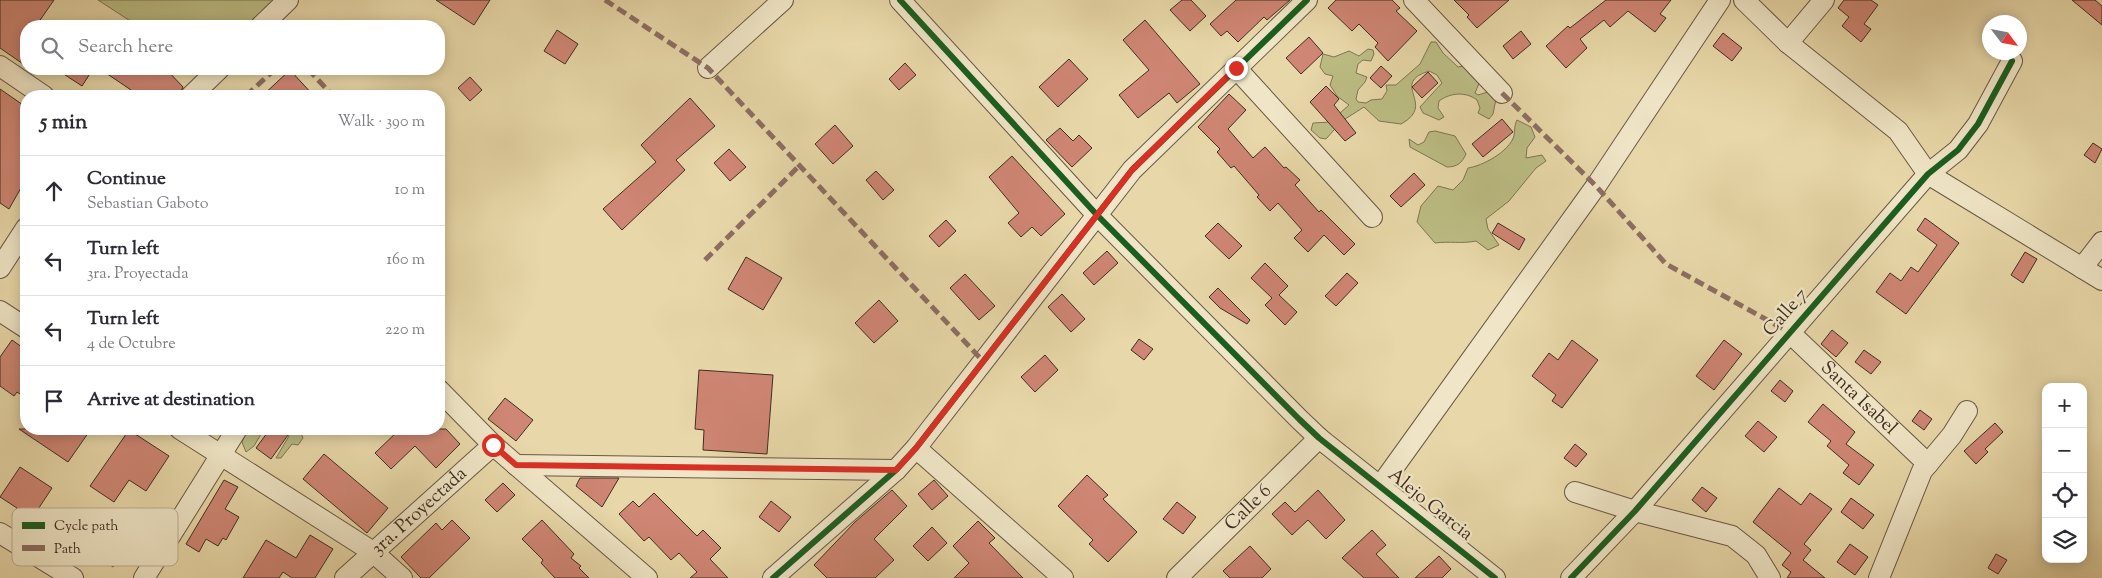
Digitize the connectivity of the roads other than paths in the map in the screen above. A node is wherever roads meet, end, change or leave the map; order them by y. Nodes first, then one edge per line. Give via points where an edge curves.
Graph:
1 (288, 0) edge
2 (783, 0) edge
3 (900, 0) edge
4 (1307, 0) edge
5 (1414, 0) edge
6 (1720, 0) edge
7 (1744, 0) edge
8 (1824, 0) edge
9 (268, 20) edge
10 (1788, 43) junction
11 (2012, 61) dead end
12 (0, 66) edge
13 (708, 68) dead end
14 (1236, 68) junction
15 (213, 75) edge
16 (35, 90) edge
17 (197, 90) edge
18 (1502, 93) dead end
19 (1928, 174) junction
20 (1097, 215) junction
21 (1372, 218) dead end
22 (20, 237) edge
23 (2102, 242) edge
24 (0, 268) edge
25 (2082, 268) junction
26 (2102, 280) edge
27 (0, 311) edge
28 (20, 324) edge
29 (1789, 332) junction
30 (445, 396) edge
31 (1967, 411) dead end
32 (189, 435) edge
33 (234, 435) edge
34 (1319, 438) junction
35 (493, 445) junction
36 (916, 448) junction
37 (221, 456) junction
38 (1928, 464) junction
39 (516, 465) junction
40 (896, 470) junction
41 (1381, 485) junction
42 (1576, 492) dead end
43 (1635, 511) junction
44 (178, 524) edge
45 (0, 533) edge
46 (12, 540) edge
47 (373, 552) junction
48 (54, 566) edge
49 (152, 566) edge
50 (73, 578) edge
51 (144, 578) edge
52 (346, 578) edge
53 (402, 578) edge
54 (647, 578) edge
55 (773, 578) edge
56 (1063, 578) edge
57 (1177, 578) edge
58 (1495, 578) edge
59 (1571, 578) edge
60 (1770, 578) edge
61 (1879, 578) edge

1 - 9 street
2 - 13 street
3 - 20 street, Alejo Garcia
4 - 14 street
5 - 18 street
6 - 41 street via 1596,186
7 - 10 street
8 - 10 street
10 - 19 street via 1898,131
11 - 19 street, Calle 7 via 1978,124 1958,150
12 - 16 street
14 - 20 street via 1132,170
14 - 21 street
15 - 17 street
19 - 25 street
19 - 29 street, Calle 7
20 - 34 street, Alejo Garcia
20 - 36 street
22 - 24 street
23 - 25 street
25 - 26 street
27 - 28 street
29 - 38 street, Santa Isabel
29 - 43 street, Calle 7
30 - 35 street
31 - 38 street
32 - 37 street
33 - 37 street
34 - 41 street, Alejo Garcia
34 - 57 street, Calle 6
35 - 39 street
35 - 47 street, 3ra. Proyectada
36 - 40 street
36 - 56 street
37 - 44 street
37 - 47 street
38 - 61 street via 1922,471
39 - 40 street
39 - 54 street
40 - 55 street
41 - 58 street, Alejo Garcia
42 - 43 street
43 - 59 street, Calle 7
43 - 60 street via 1732,536 1756,555
45 - 46 street
47 - 52 street, 3ra. Proyectada
47 - 53 street
48 - 50 street
49 - 51 street

